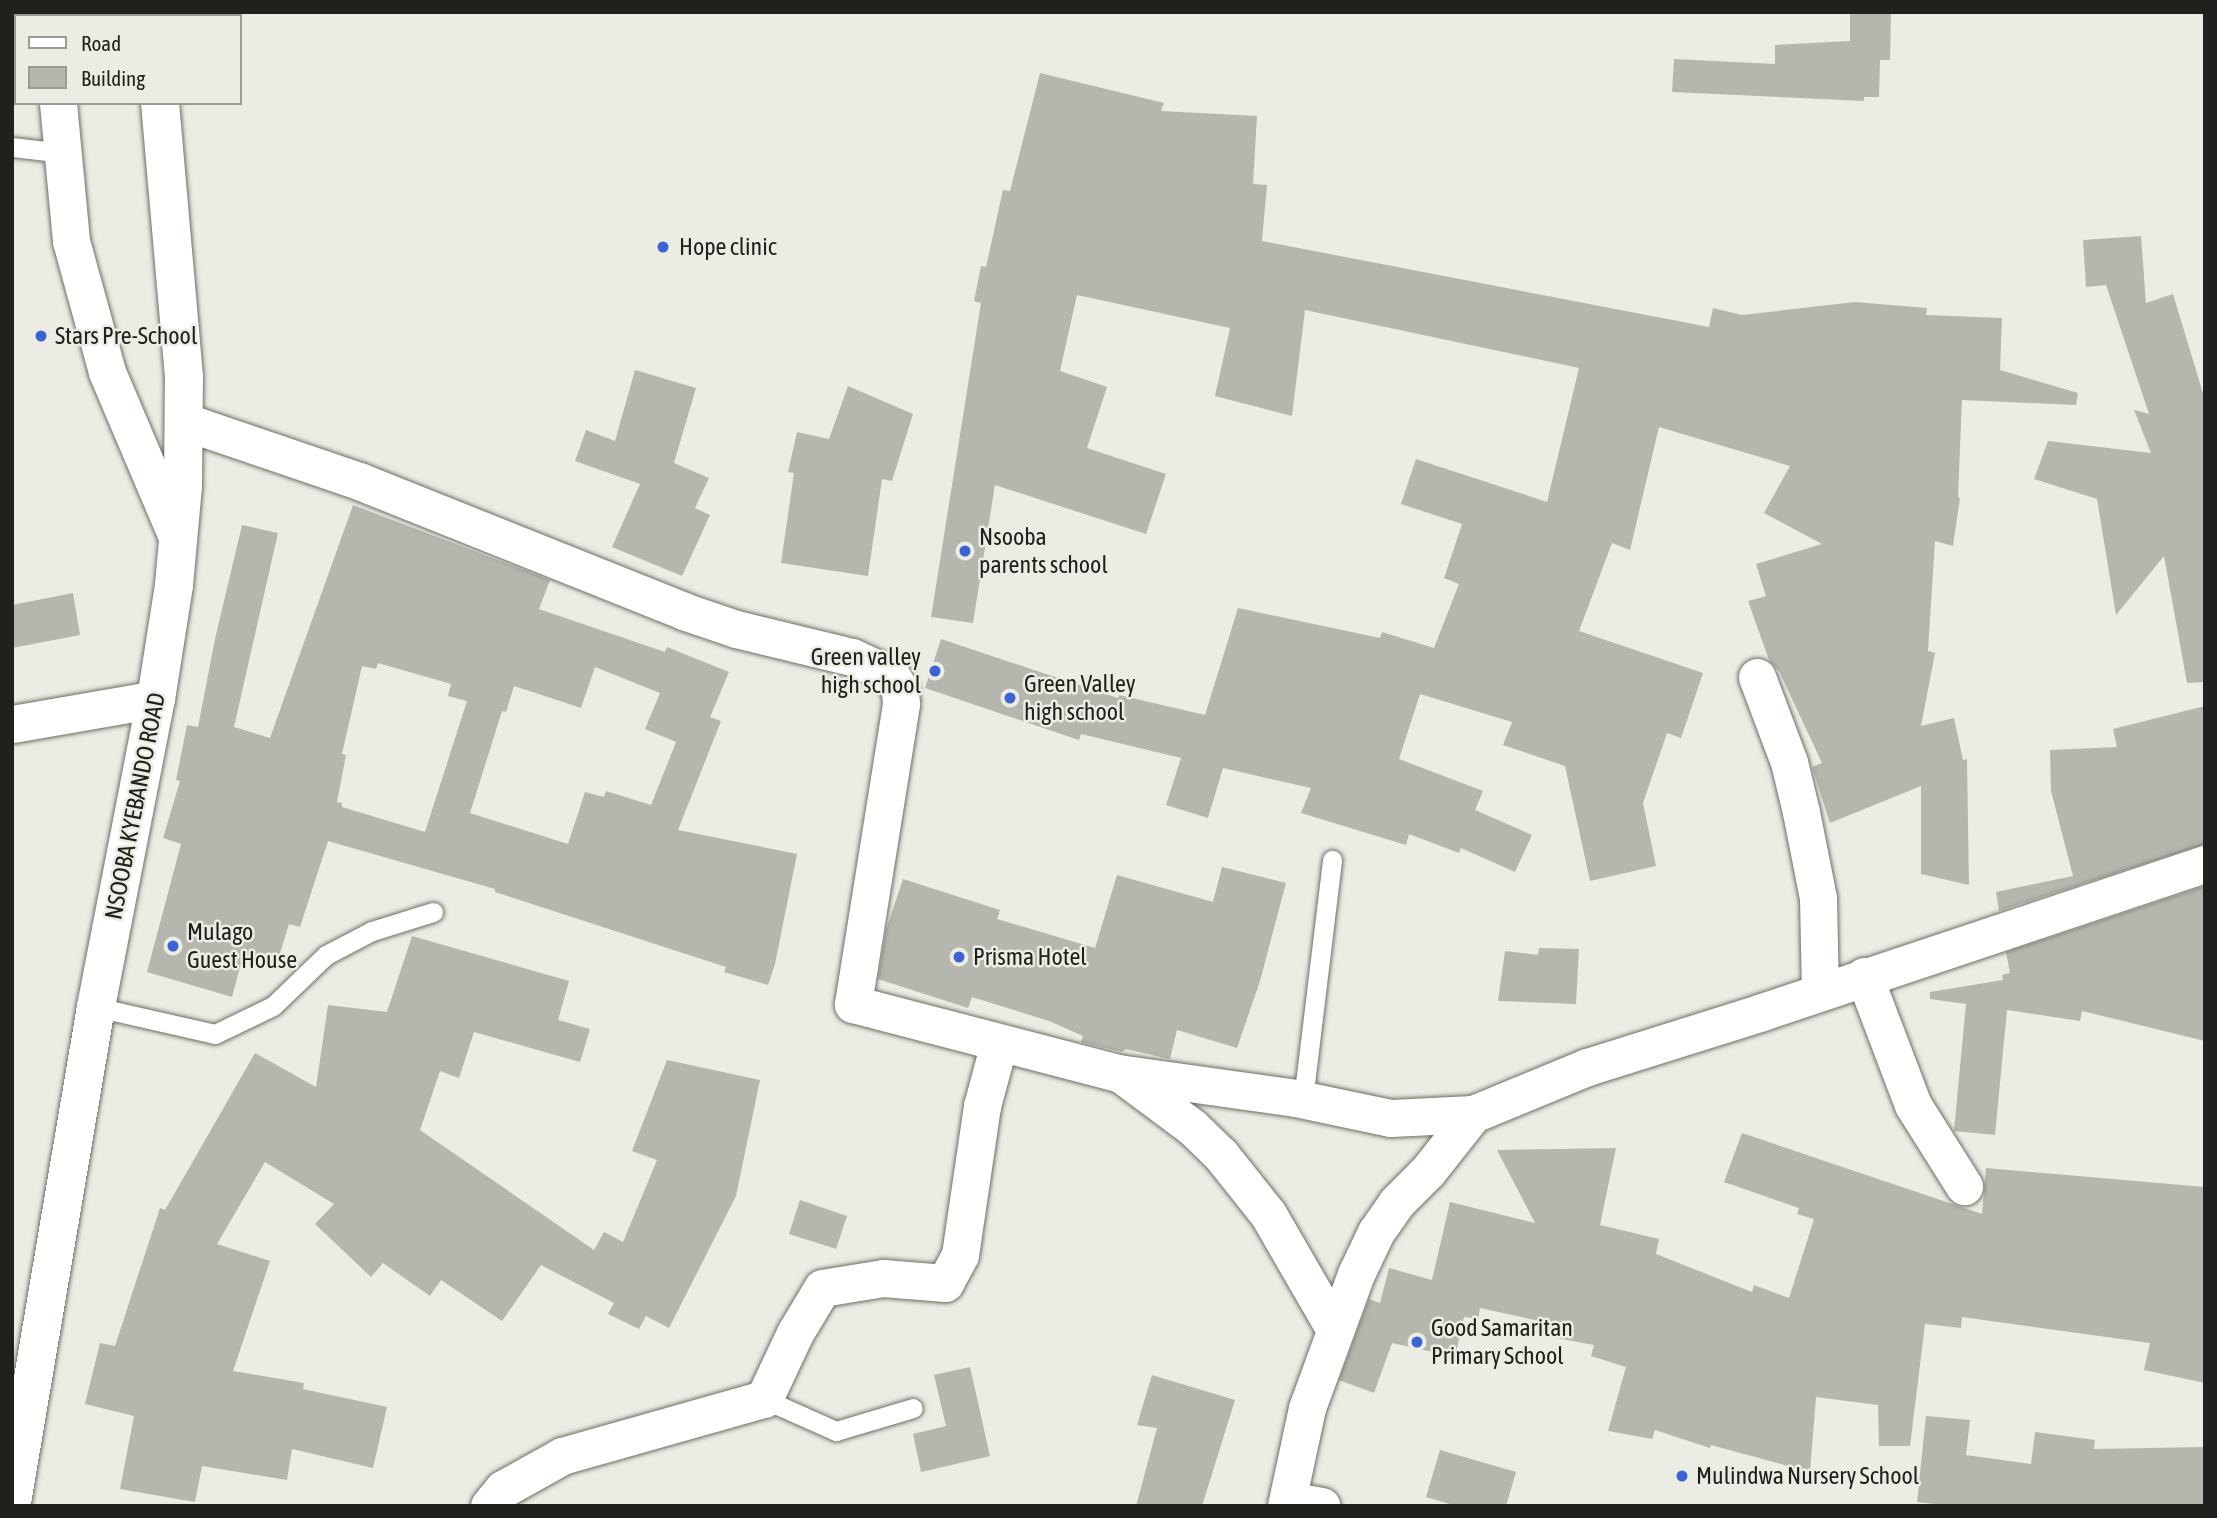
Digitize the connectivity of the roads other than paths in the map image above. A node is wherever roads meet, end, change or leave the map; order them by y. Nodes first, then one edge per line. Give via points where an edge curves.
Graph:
1 (58, 105) edge
2 (160, 105) edge
3 (12, 148) edge
4 (63, 153) junction
5 (183, 421) junction
6 (177, 539) junction
7 (1757, 677) dead end
8 (156, 699) junction
9 (12, 724) edge
10 (1332, 860) dead end
11 (2205, 864) edge
12 (433, 912) dead end
13 (1864, 976) junction
14 (1820, 991) junction
15 (96, 1007) junction
16 (999, 1043) junction
17 (1118, 1073) junction
18 (1303, 1100) junction
19 (1473, 1114) junction
20 (1964, 1186) dead end
21 (1335, 1330) junction
22 (764, 1399) junction
23 (913, 1408) dead end
24 (12, 1502) edge
25 (1298, 1504) edge
26 (489, 1506) edge

1 - 4 street
2 - 5 street, NSOOBA KYEBANDO ROAD via 184,377
3 - 4 lane
4 - 6 street via 71,241 107,372
5 - 6 street, NSOOBA KYEBANDO ROAD
5 - 16 street via 359,481 686,612 852,657 891,675 900,690 901,704 853,1004
6 - 8 street, NSOOBA KYEBANDO ROAD
7 - 14 street via 1788,762 1806,837 1818,898
8 - 9 street
8 - 15 street, NSOOBA KYEBANDO ROAD
10 - 18 lane
11 - 13 street
12 - 15 lane via 372,930 326,954 273,1006 215,1034
13 - 14 street
13 - 20 street via 1913,1105
14 - 19 street via 1587,1067
15 - 24 street, NSOOBA KYEBANDO ROAD
16 - 17 street
16 - 22 street via 982,1106 960,1255 945,1283 883,1278 822,1288
17 - 18 street
17 - 21 street via 1192,1127 1221,1155 1268,1214
18 - 19 street via 1391,1118
19 - 21 street via 1376,1232
21 - 25 street via 1307,1408
22 - 23 lane via 836,1431
22 - 26 street via 562,1456 503,1489

